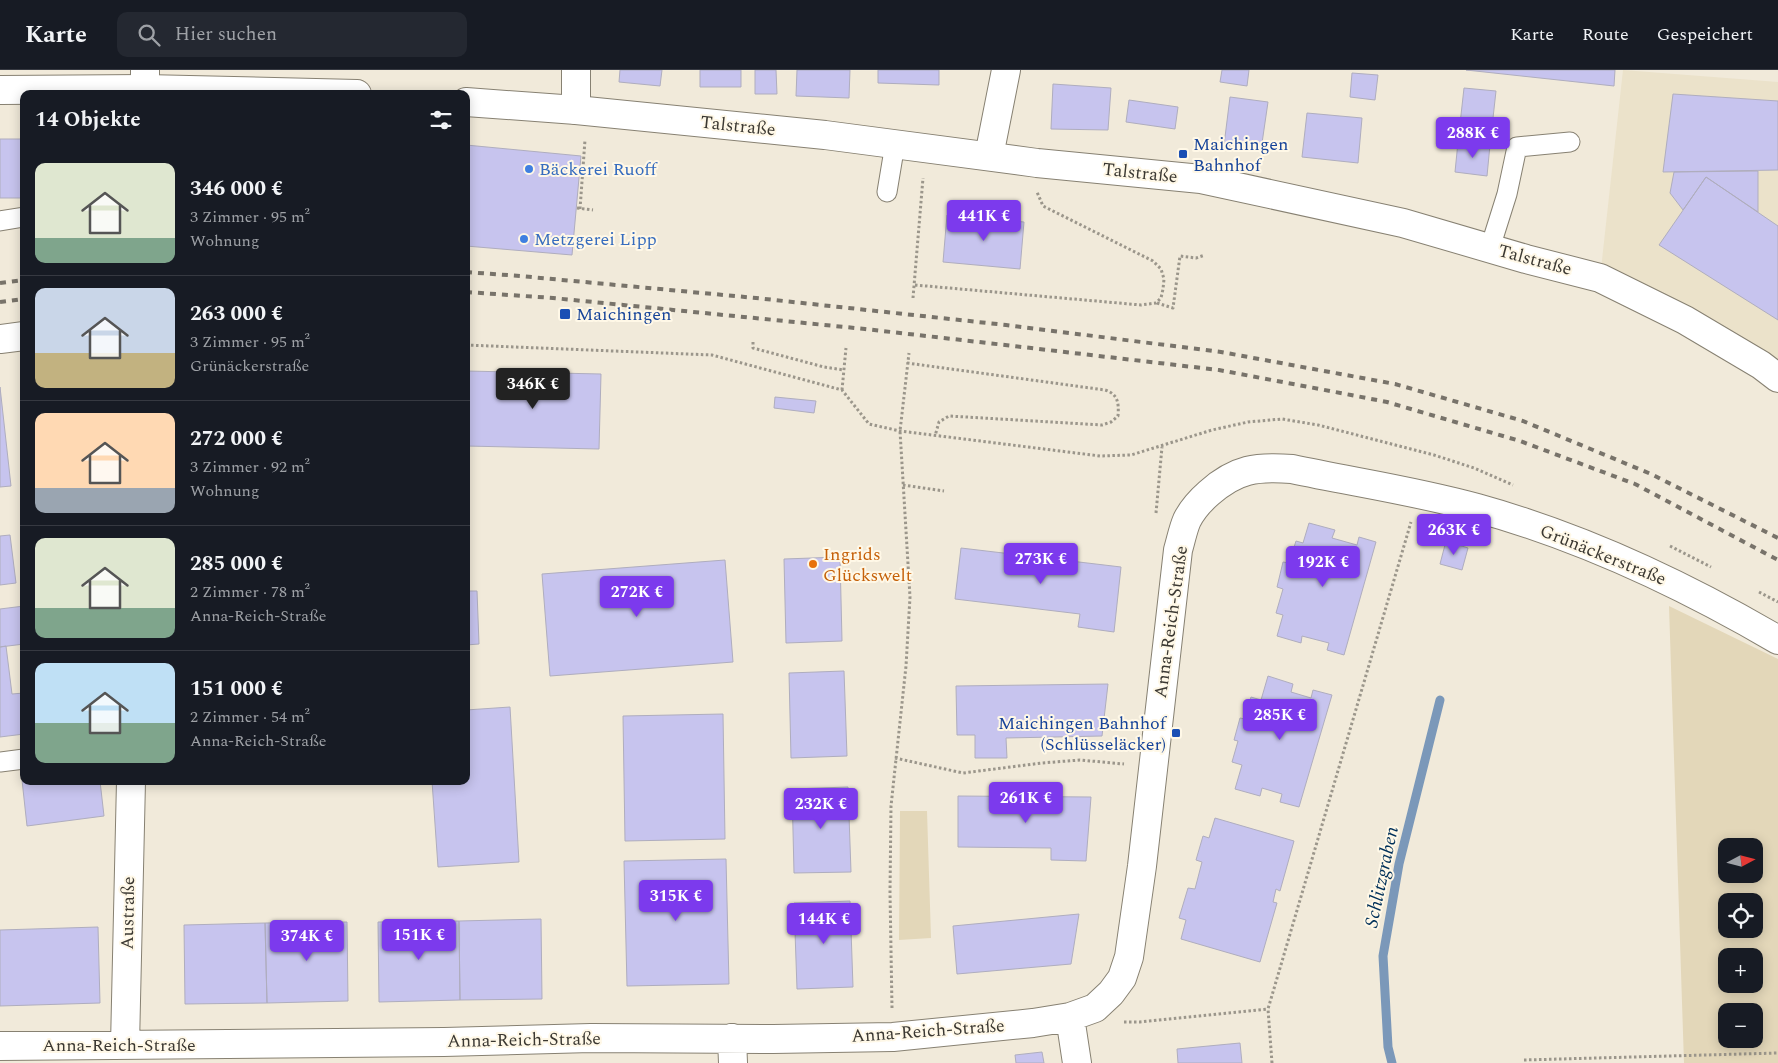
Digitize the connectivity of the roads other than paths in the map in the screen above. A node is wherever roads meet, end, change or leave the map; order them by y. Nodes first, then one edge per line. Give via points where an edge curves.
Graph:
1 (576, 70) edge
2 (1006, 70) edge
3 (145, 84) edge
4 (0, 90) edge
5 (272, 90) edge
6 (470, 102) edge
7 (576, 110) junction
8 (1570, 142) dead end
9 (895, 144) junction
10 (989, 156) junction
11 (887, 192) dead end
12 (20, 218) edge
13 (0, 221) edge
14 (1490, 248) junction
15 (20, 336) edge
16 (0, 339) edge
17 (1778, 378) edge
18 (1419, 495) joint
19 (1778, 640) edge
20 (20, 760) edge
21 (0, 762) edge
22 (131, 785) edge
23 (1070, 1017) junction
24 (125, 1045) junction
25 (0, 1046) edge
26 (732, 1051) edge
27 (444, 1052) edge
28 (1077, 1063) edge

1 - 7 street
2 - 10 street
3 - 4 street
3 - 5 street
6 - 7 street, Talstraße
7 - 9 street, Talstraße
8 - 14 lane via 1517,146 1507,194
9 - 10 street, Talstraße
9 - 11 lane
10 - 14 street, Talstraße via 1202,179 1403,223
12 - 13 lane
14 - 17 street, Talstraße via 1600,278 1685,320
15 - 16 street
18 - 19 street, Grünäckerstraße via 1477,508 1569,538 1646,570
18 - 23 street, Anna-Reich-Straße via 1292,469 1266,467 1244,470 1221,482 1201,500 1187,519 1178,550 1129,957 1122,978 1111,993 1095,1008
20 - 21 lane
22 - 24 street, Austraße
23 - 26 street, Anna-Reich-Straße
23 - 28 street
24 - 25 street, Anna-Reich-Straße
24 - 27 street, Anna-Reich-Straße
26 - 27 street, Anna-Reich-Straße via 591,1038

